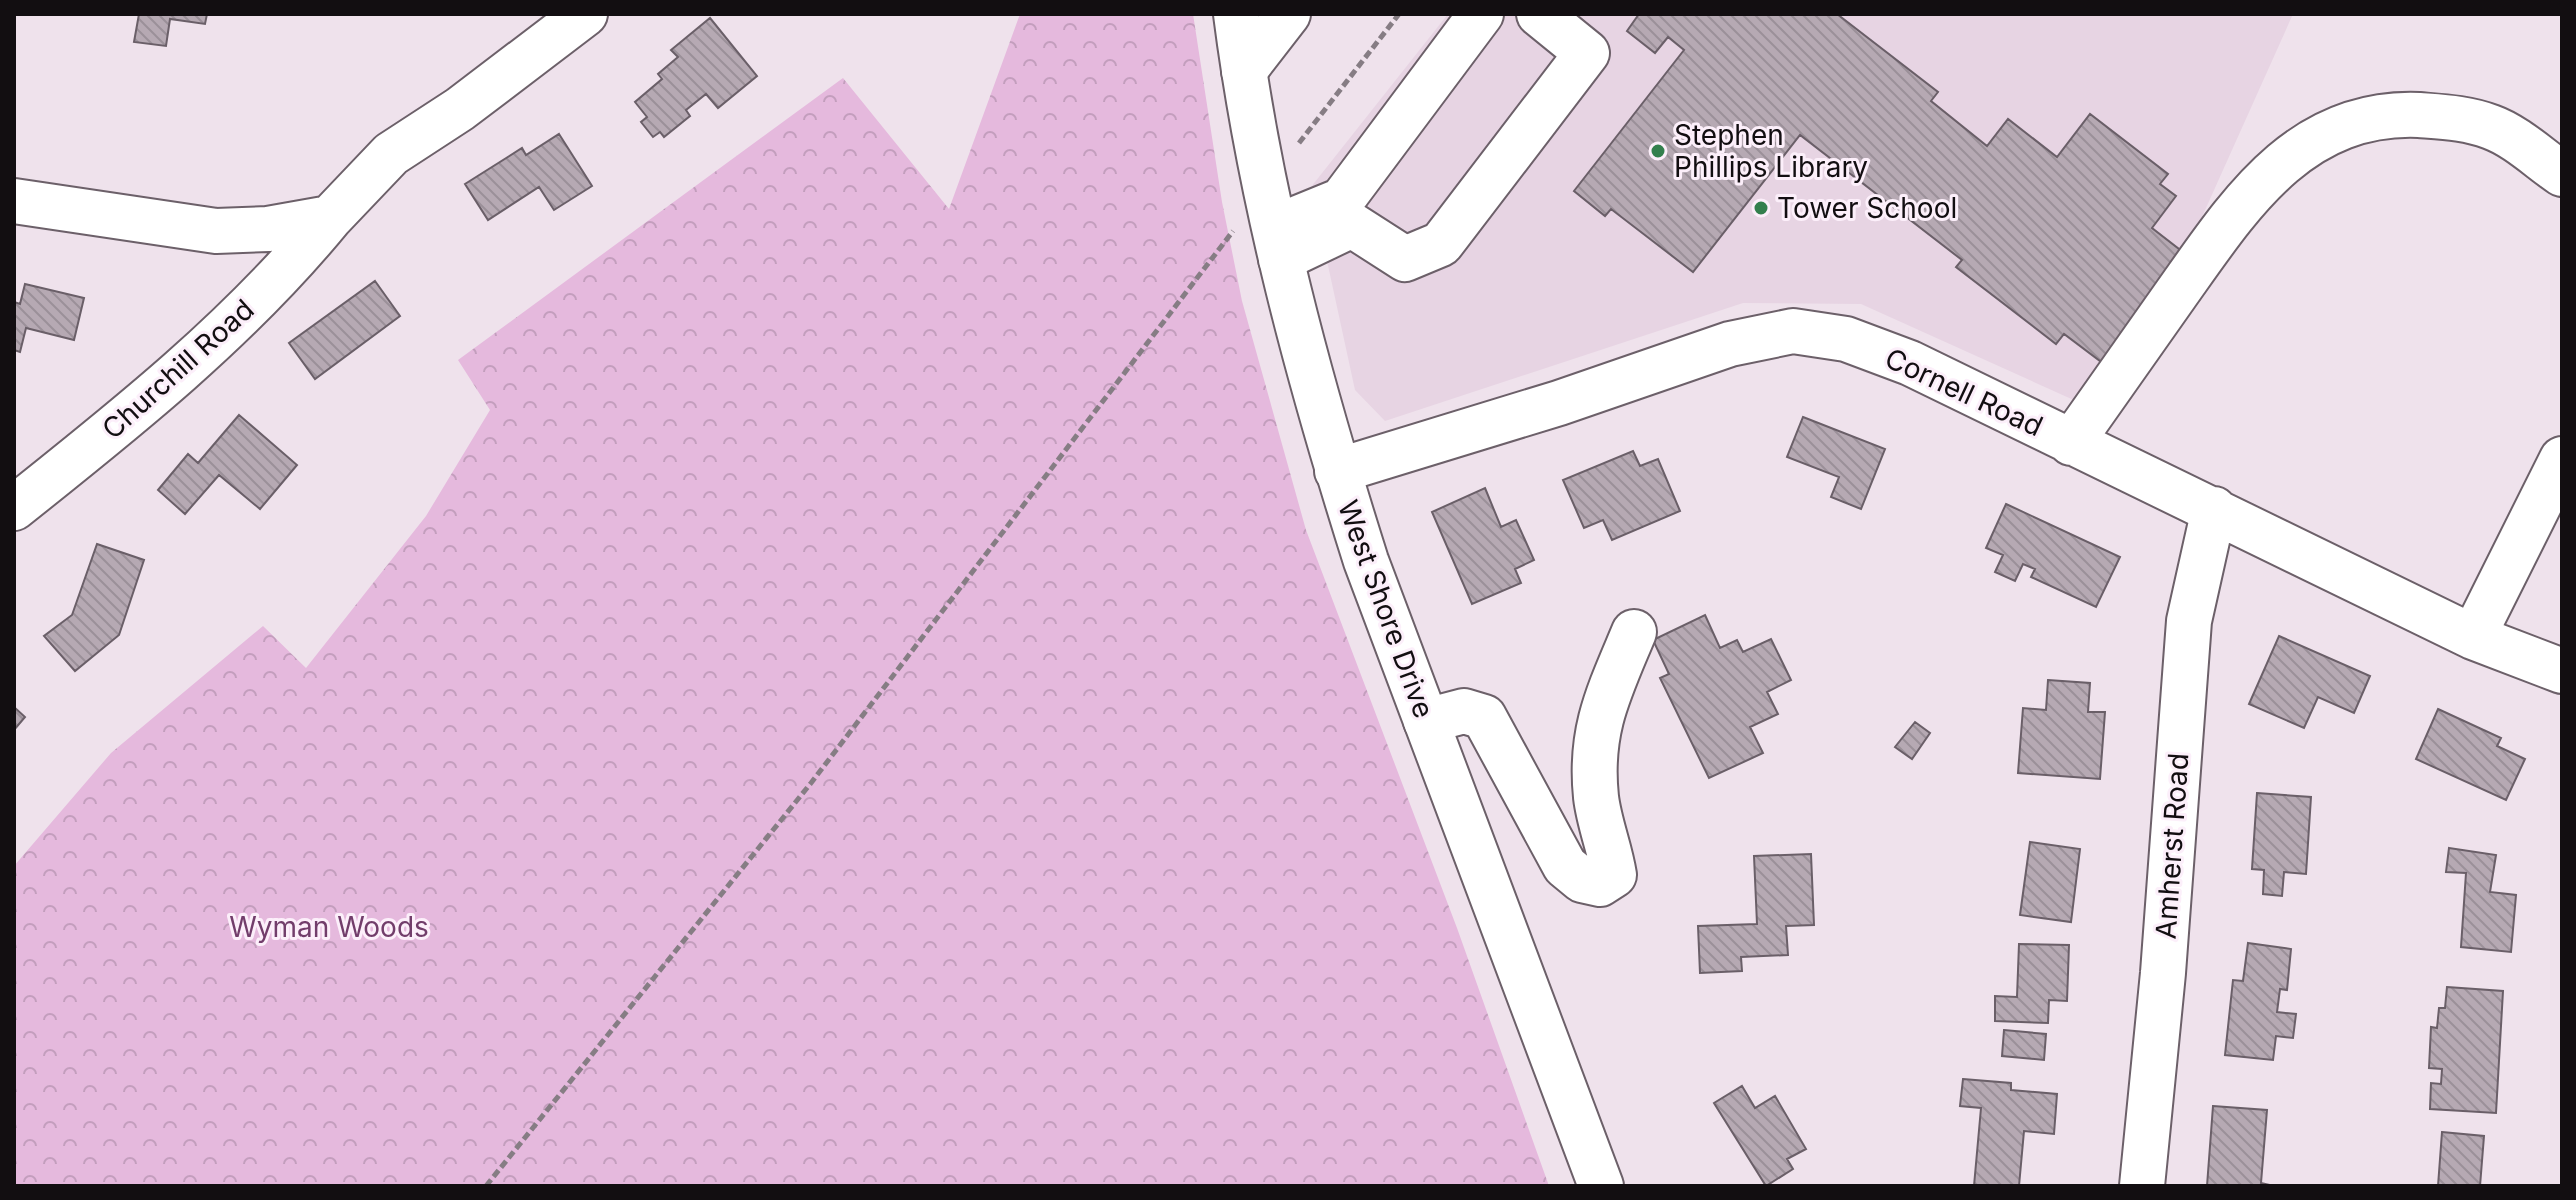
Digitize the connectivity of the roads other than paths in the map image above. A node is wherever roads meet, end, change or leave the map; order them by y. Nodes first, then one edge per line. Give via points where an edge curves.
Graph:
1 (585, 14) edge
2 (1236, 14) edge
3 (1288, 14) edge
4 (1481, 14) edge
5 (1539, 14) edge
6 (1244, 71) junction
7 (2562, 174) edge
8 (14, 201) edge
9 (330, 218) junction
10 (1274, 224) junction
11 (2071, 443) junction
12 (2562, 459) edge
13 (1337, 471) junction
14 (14, 508) edge
15 (2214, 509) junction
16 (1634, 632) dead end
17 (2473, 637) junction
18 (2562, 671) edge
19 (1426, 721) junction
20 (1601, 1186) edge
21 (2142, 1186) edge

1 - 9 street, Churchill Road via 391,154
2 - 6 street, West Shore Drive
3 - 6 street
4 - 10 street via 1342,200
5 - 10 street via 1587,53 1441,244 1405,259 1352,225
6 - 10 street, West Shore Drive
7 - 11 street via 2494,128 2458,117 2386,114 2317,140 2278,165 2221,227
8 - 9 street via 216,231
9 - 14 street, Churchill Road via 295,261 130,416
10 - 13 street, West Shore Drive via 1304,359
11 - 13 street, Cornell Road via 1910,363 1846,339 1793,331 1730,344
11 - 15 street, Cornell Road
12 - 17 street
13 - 19 street, West Shore Drive
15 - 17 street, Cornell Road
15 - 21 street, Amherst Road via 2189,621
16 - 19 street via 1605,701 1593,748 1596,801 1614,875 1600,884 1582,880 1565,866 1484,717 1464,711
17 - 18 street, Cornell Road
19 - 20 street, West Shore Drive

